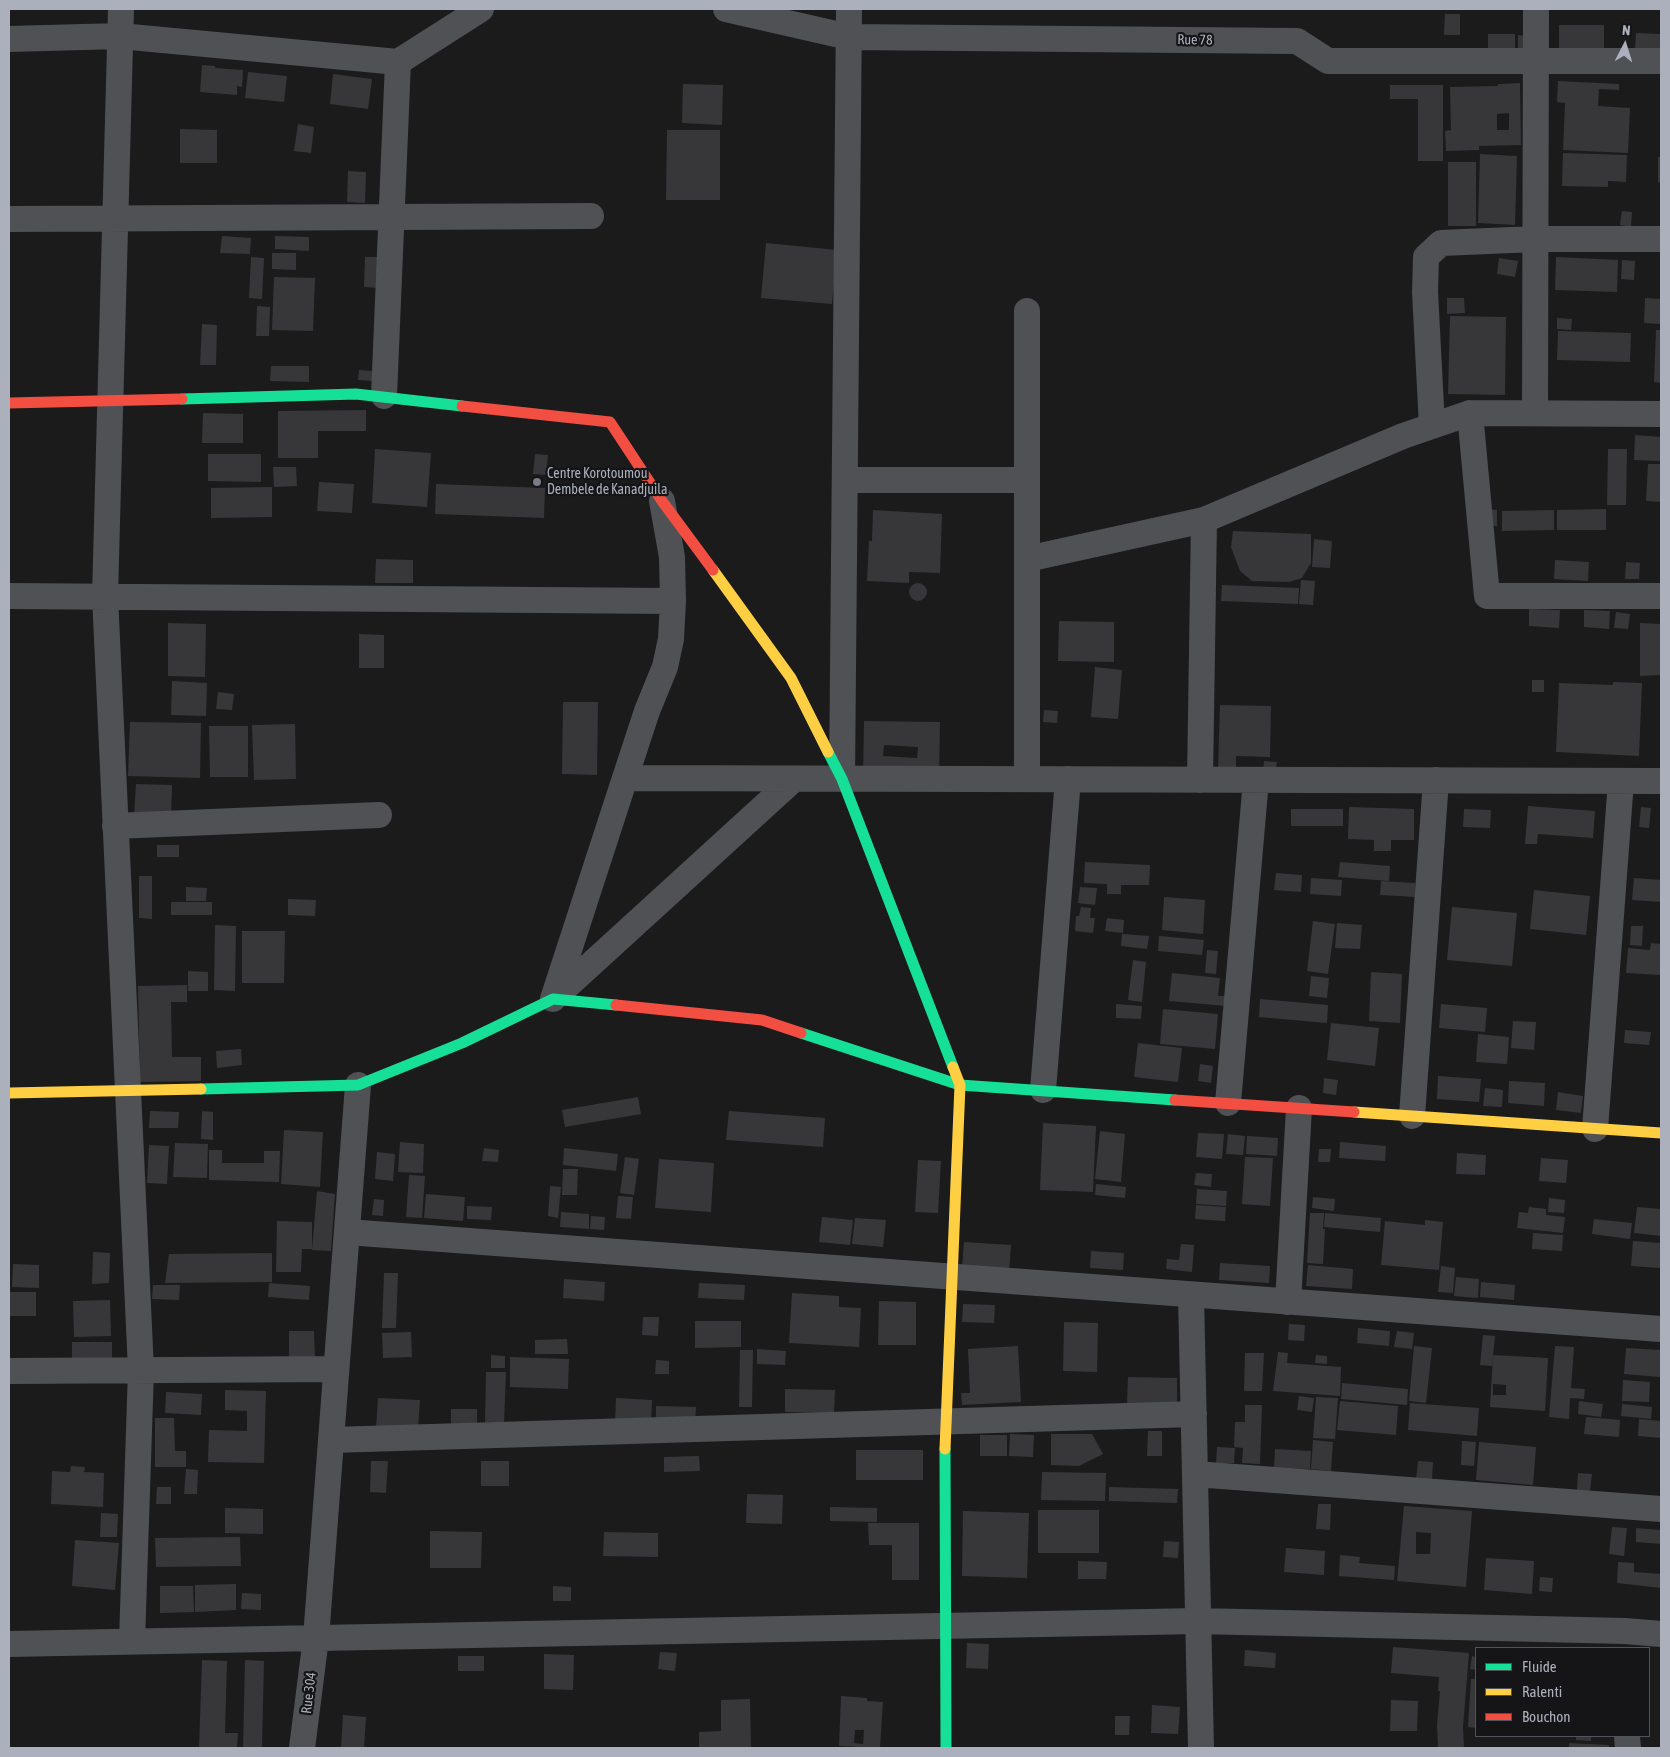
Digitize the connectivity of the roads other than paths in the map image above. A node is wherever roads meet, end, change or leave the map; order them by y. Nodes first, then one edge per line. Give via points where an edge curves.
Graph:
1 (121, 9) edge
2 (481, 9) edge
3 (726, 9) edge
4 (849, 9) edge
5 (1536, 9) edge
6 (120, 36) junction
7 (849, 37) junction
8 (9, 39) edge
9 (1536, 61) junction
10 (1661, 61) edge
11 (398, 62) junction
12 (591, 216) dead end
13 (392, 217) junction
14 (9, 219) edge
15 (115, 219) junction
16 (1535, 239) junction
17 (1661, 239) edge
18 (1027, 311) dead end
19 (384, 396) junction
20 (110, 400) junction
21 (9, 403) edge
22 (1470, 413) junction
23 (1535, 413) junction
24 (1661, 414) edge
25 (1432, 426) junction
26 (845, 480) junction
27 (1027, 480) junction
28 (662, 501) junction
29 (1204, 520) junction
30 (1027, 559) junction
31 (9, 596) edge
32 (104, 596) junction
33 (1661, 596) edge
34 (673, 602) junction
35 (625, 778) junction
36 (794, 779) junction
37 (842, 779) junction
38 (1027, 780) junction
39 (1068, 780) junction
40 (1200, 780) junction
41 (1256, 780) junction
42 (1436, 780) junction
43 (1621, 781) junction
44 (1661, 781) edge
45 (379, 815) dead end
46 (115, 826) junction
47 (553, 999) junction
48 (358, 1085) junction
49 (960, 1085) junction
50 (128, 1090) junction
51 (1043, 1090) junction
52 (9, 1093) edge
53 (1228, 1104) junction
54 (1299, 1108) junction
55 (1412, 1116) junction
56 (1595, 1129) junction
57 (1661, 1133) edge
58 (346, 1232) junction
59 (951, 1276) junction
60 (1191, 1295) junction
61 (1288, 1302) junction
62 (1661, 1329) edge
63 (336, 1369) junction
64 (141, 1370) junction
65 (9, 1371) edge
66 (1194, 1414) junction
67 (945, 1422) junction
68 (331, 1440) junction
69 (1195, 1474) junction
70 (1661, 1509) edge
71 (1198, 1620) junction
72 (945, 1626) junction
73 (1661, 1634) edge
74 (316, 1638) junction
75 (1625, 1640) edge
76 (132, 1641) junction
77 (9, 1644) edge
78 (302, 1748) edge
79 (946, 1748) edge
80 (1201, 1748) edge

1 - 6 street
2 - 11 street
3 - 7 street, Rue 78
4 - 7 street
5 - 9 street
6 - 8 street
6 - 11 street
6 - 15 street
7 - 9 street, Rue 78 via 1297,41 1328,61
7 - 26 street
9 - 10 street, Rue 78
9 - 16 street
11 - 13 street
12 - 13 street
13 - 15 street
13 - 19 street
14 - 15 street
15 - 20 street
16 - 17 street
16 - 23 street
16 - 25 street via 1441,243 1426,257
18 - 27 street
19 - 20 street
19 - 28 street via 610,422
20 - 21 street
20 - 32 street
22 - 23 street
22 - 25 street
22 - 33 street via 1487,596
23 - 24 street
25 - 29 street
26 - 27 street
26 - 37 street
27 - 30 street
28 - 34 street via 672,557
28 - 37 street via 791,678
29 - 30 street
29 - 40 street
30 - 38 street
31 - 32 street
32 - 34 street
32 - 46 street
34 - 35 street via 671,639 665,667
35 - 36 street
35 - 47 street
36 - 37 street
36 - 47 street
37 - 38 street
37 - 49 street
38 - 39 street
39 - 40 street
39 - 51 street
40 - 41 street
41 - 42 street
41 - 53 street
42 - 43 street
42 - 55 street
43 - 44 street
43 - 56 street
45 - 46 street
46 - 50 street
47 - 48 street via 462,1044
47 - 49 street via 762,1020
48 - 50 street
48 - 58 street, Rue 304
49 - 51 street
49 - 59 street
50 - 52 street
50 - 64 street
51 - 53 street
53 - 54 street
54 - 55 street
54 - 61 street
55 - 56 street
56 - 57 street
58 - 59 street
58 - 63 street, Rue 304
59 - 60 street
59 - 67 street
60 - 61 street
60 - 66 street
61 - 62 street
63 - 64 street
63 - 68 street, Rue 304
64 - 65 street
64 - 76 street
66 - 67 street
66 - 69 street
67 - 68 street
67 - 72 street
68 - 74 street, Rue 304
69 - 70 street
69 - 71 street
71 - 72 street
71 - 75 street
71 - 80 street
72 - 74 street
72 - 79 street
73 - 75 street
74 - 76 street
74 - 78 street, Rue 304
76 - 77 street

